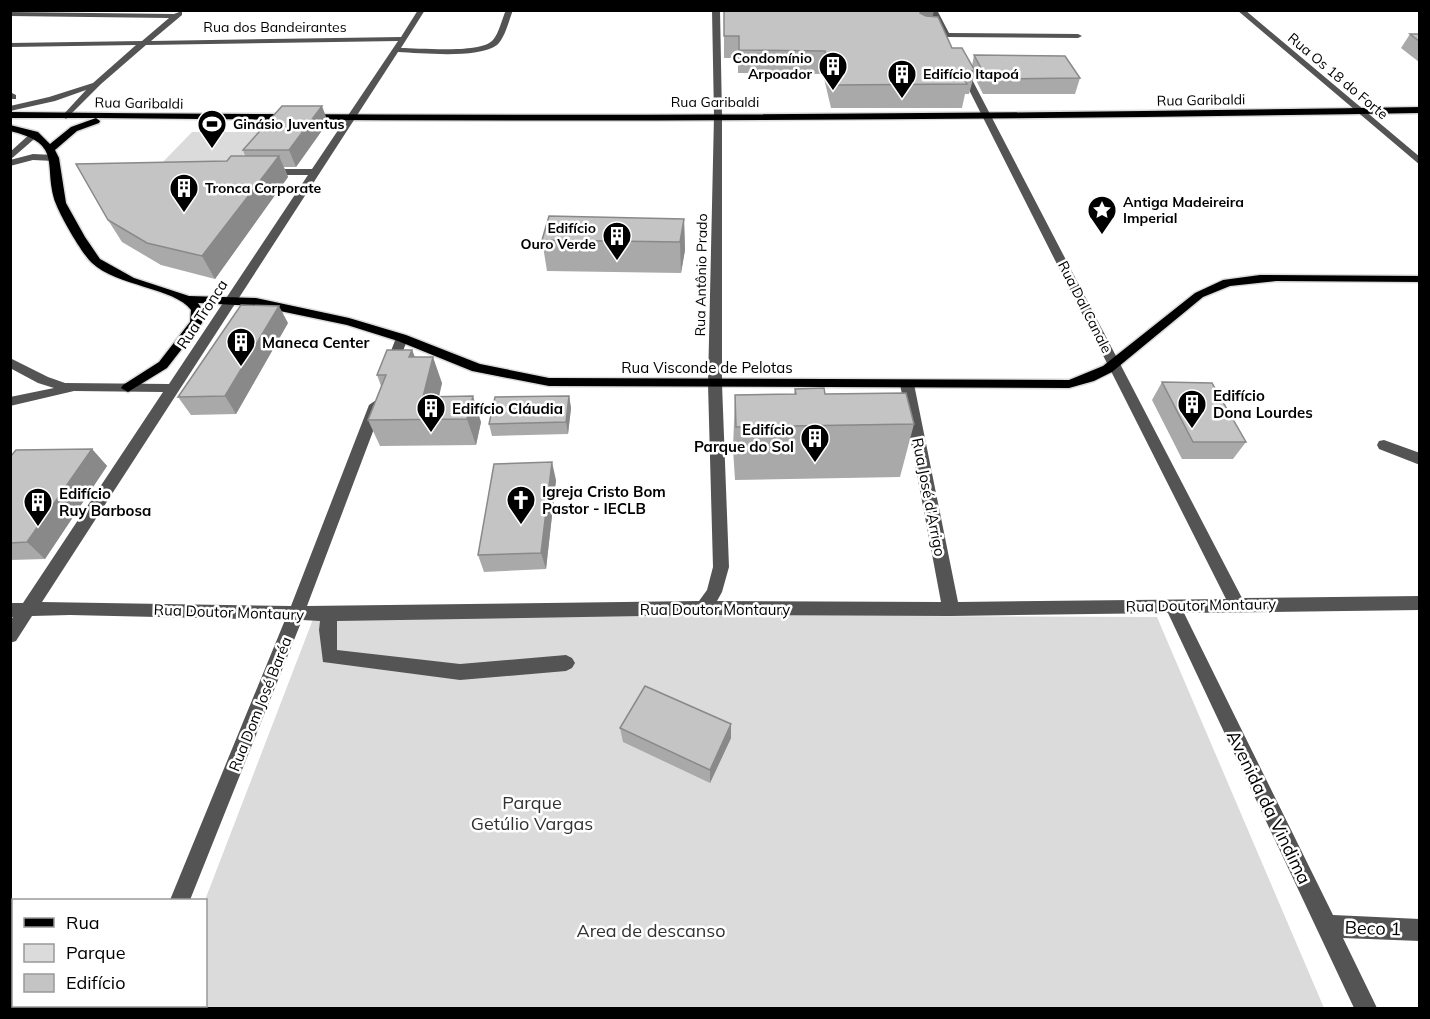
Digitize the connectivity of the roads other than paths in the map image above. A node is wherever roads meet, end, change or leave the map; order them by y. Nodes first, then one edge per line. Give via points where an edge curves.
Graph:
1 (422, 10) edge
2 (510, 10) edge
3 (716, 10) edge
4 (933, 10) edge
5 (1240, 10) edge
6 (178, 13) edge
7 (10, 14) edge
8 (933, 33) edge
9 (945, 34) junction
10 (1078, 36) dead end
11 (403, 39) junction
12 (146, 41) junction
13 (10, 45) edge
14 (951, 45) edge
15 (396, 50) junction
16 (956, 56) edge
17 (98, 82) junction
18 (10, 109) edge
19 (1419, 110) edge
20 (1359, 111) junction
21 (10, 115) edge
22 (66, 116) junction
23 (718, 116) junction
24 (120, 117) junction
25 (987, 117) junction
26 (351, 118) junction
27 (10, 128) edge
28 (35, 134) junction
29 (52, 153) junction
30 (10, 157) edge
31 (1419, 162) edge
32 (10, 164) edge
33 (257, 172) edge
34 (316, 172) junction
35 (1419, 279) edge
36 (188, 299) junction
37 (231, 300) junction
38 (402, 338) junction
39 (10, 362) edge
40 (1116, 366) junction
41 (715, 384) junction
42 (907, 384) junction
43 (128, 388) junction
44 (174, 388) junction
45 (74, 389) junction
46 (10, 402) edge
47 (1384, 445) dead end
48 (1419, 460) edge
49 (1419, 603) edge
50 (1237, 604) junction
51 (1172, 606) junction
52 (704, 608) junction
53 (951, 609) junction
54 (10, 610) edge
55 (28, 610) junction
56 (296, 614) junction
57 (330, 614) junction
58 (10, 636) edge
59 (566, 663) dead end
60 (180, 899) edge
61 (1327, 926) junction
62 (1419, 930) edge
63 (1366, 1008) edge

1 - 11 street, Rua Tronca
2 - 15 street via 492,46
3 - 23 street, Rua Antônio Prado
4 - 9 street
5 - 20 street, Rua Os 18 do Forte
6 - 7 street
6 - 12 street
8 - 9 street
9 - 10 street
9 - 14 street
11 - 12 street, Rua dos Bandeirantes
11 - 15 street, Rua Tronca
12 - 13 street, Rua dos Bandeirantes
12 - 17 street
15 - 26 street, Rua Tronca
16 - 25 street, Rua Dal Canale
17 - 18 street
17 - 22 street
19 - 20 main road, Rua Garibaldi
20 - 25 main road, Rua Garibaldi
20 - 31 street, Rua Os 18 do Forte
21 - 22 main road, Rua Garibaldi
22 - 24 main road, Rua Garibaldi
23 - 25 main road, Rua Garibaldi
23 - 26 main road, Rua Garibaldi
23 - 41 street, Rua Antônio Prado
24 - 26 main road, Rua Garibaldi
24 - 29 main road via 82,125
25 - 40 street, Rua Dal Canale
26 - 34 street, Rua Tronca
27 - 28 main road
28 - 29 main road
28 - 30 street
29 - 32 street
29 - 36 main road, Rua Visconde de Pelotas via 61,202 96,261 130,280
33 - 34 street
34 - 37 street, Rua Tronca
35 - 40 main road, Rua Visconde de Pelotas via 1266,279 1217,286 1199,295
36 - 37 main road, Rua Visconde de Pelotas
36 - 43 main road via 197,309 196,322 163,365
37 - 38 main road, Rua Visconde de Pelotas via 295,309
37 - 44 street, Rua Tronca
38 - 41 main road, Rua Visconde de Pelotas via 477,368 549,382
38 - 56 street, Rua Dom José Baréa
39 - 45 street via 52,384
40 - 42 main road, Rua Visconde de Pelotas via 1090,380 1069,384
40 - 50 street, Rua Dal Canale
41 - 42 main road, Rua Visconde de Pelotas
41 - 52 street, Rua Antônio Prado via 721,567 714,592
42 - 53 street, Rua José d'Arrigo
43 - 44 street
43 - 45 street
44 - 55 street, Rua Tronca
45 - 46 street
47 - 48 street
49 - 50 street, Rua Doutor Montaury
50 - 51 street, Rua Doutor Montaury
51 - 53 street, Rua Doutor Montaury
51 - 61 street, Avenida da Vindima
52 - 53 street, Rua Doutor Montaury
52 - 57 street, Rua Doutor Montaury
54 - 55 street, Rua Doutor Montaury
55 - 56 street, Rua Doutor Montaury
55 - 58 street, Rua Tronca
56 - 57 street, Rua Doutor Montaury
56 - 60 street, Rua Dom José Baréa
57 - 59 street via 329,657 460,672
61 - 62 street, Beco 1
61 - 63 street, Avenida da Vindima

